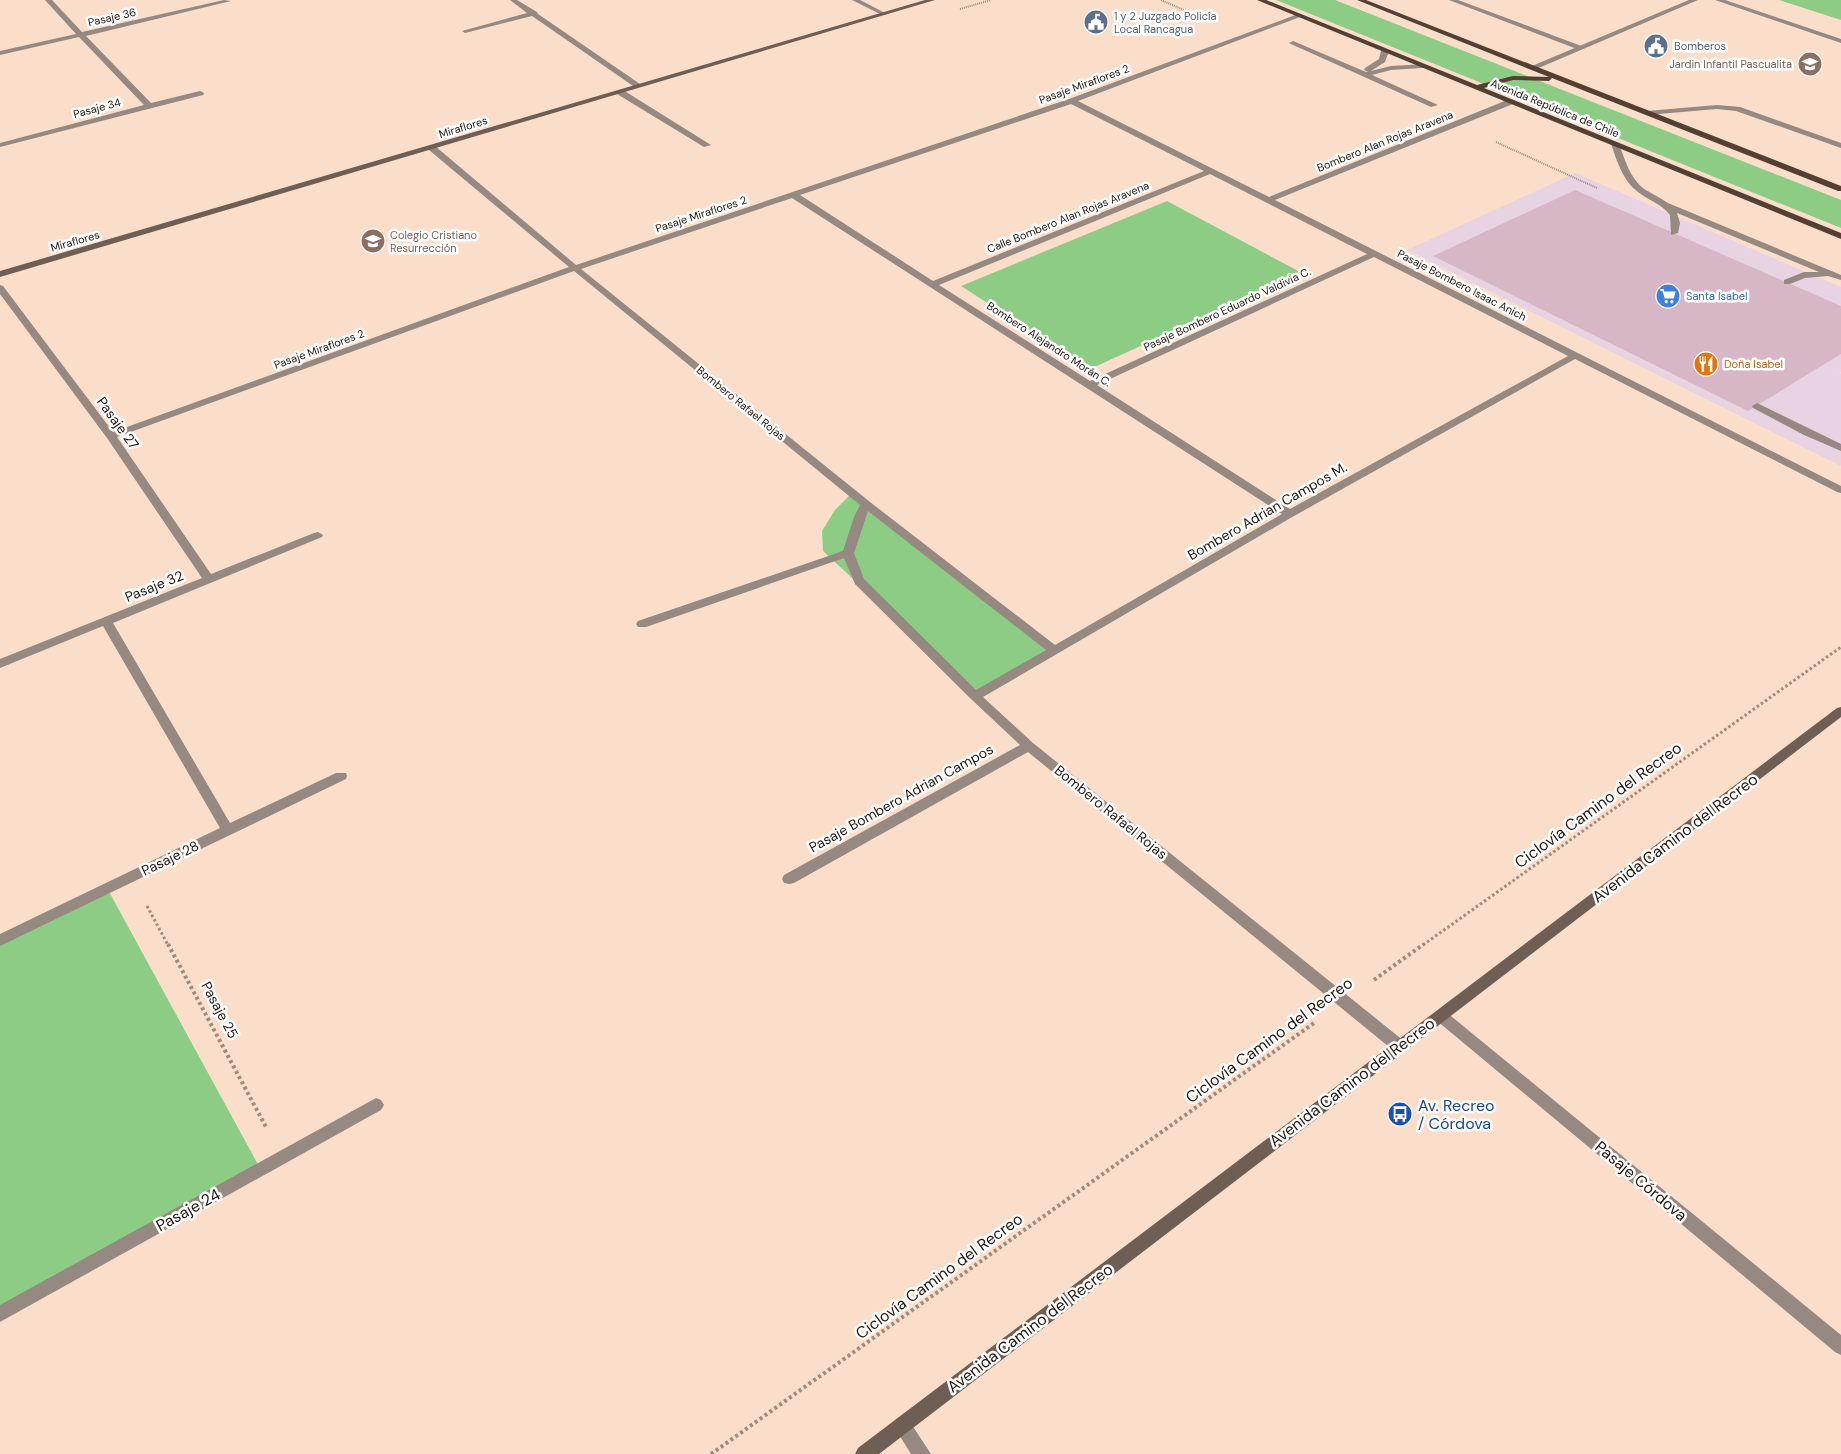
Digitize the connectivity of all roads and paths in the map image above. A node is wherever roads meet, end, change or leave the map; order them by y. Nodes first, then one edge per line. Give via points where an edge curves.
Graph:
1 (48, 0) edge
2 (513, 0) edge
3 (855, 0) edge
4 (932, 0) edge
5 (1162, 0) edge
6 (1260, 0) edge
7 (1360, 0) edge
8 (1452, 0) edge
9 (1695, 0) edge
10 (1718, 0) edge
11 (228, 1) edge
12 (535, 13) junction
13 (884, 14) junction
14 (1298, 16) junction
15 (465, 31) dead end
16 (82, 34) junction
17 (1245, 36) junction
18 (1841, 41) edge
19 (1293, 43) dead end
20 (1580, 48) junction
21 (1385, 51) junction
22 (0, 54) edge
23 (1422, 66) junction
24 (1531, 68) junction
25 (1364, 74) junction
26 (1574, 84) junction
27 (639, 86) junction
28 (1476, 88) junction
29 (620, 92) junction
30 (200, 93) dead end
31 (1072, 101) junction
32 (1510, 102) junction
33 (1434, 105) dead end
34 (149, 106) junction
35 (1647, 113) junction
36 (1456, 124) junction
37 (1616, 144) junction
38 (0, 145) edge
39 (708, 145) dead end
40 (1841, 146) edge
41 (432, 148) junction
42 (1211, 171) junction
43 (1597, 188) dead end
44 (1841, 189) edge
45 (794, 195) junction
46 (1269, 200) junction
47 (1665, 205) junction
48 (1674, 233) dead end
49 (1841, 236) edge
50 (1374, 254) junction
51 (576, 268) junction
52 (0, 274) edge
53 (1840, 278) edge
54 (1787, 282) dead end
55 (933, 284) junction
56 (0, 288) edge
57 (1576, 355) junction
58 (1090, 385) junction
59 (1757, 406) dead end
60 (111, 436) junction
61 (1841, 448) edge
62 (1841, 490) edge
63 (866, 504) junction
64 (1290, 514) junction
65 (318, 535) dead end
66 (848, 553) junction
67 (208, 579) junction
68 (106, 621) junction
69 (642, 624) dead end
70 (1841, 646) edge
71 (1055, 651) junction
72 (0, 664) edge
73 (975, 696) junction
74 (1841, 711) edge
75 (1029, 746) junction
76 (341, 776) dead end
77 (228, 831) junction
78 (131, 877) junction
79 (789, 879) dead end
80 (0, 940) edge
81 (1344, 1001) junction
82 (1441, 1016) junction
83 (1399, 1046) junction
84 (376, 1105) dead end
85 (283, 1158) junction
86 (0, 1314) edge
87 (1841, 1346) edge
88 (902, 1425) junction
89 (711, 1454) edge
90 (864, 1454) edge
91 (922, 1454) edge

1 - 16 street
2 - 12 street
3 - 13 street
4 - 13 street, Miraflores
5 - 17 path
6 - 14 main road, Avenida República de Chile
7 - 24 main road
8 - 20 street
9 - 20 street
10 - 18 street
11 - 16 street, Pasaje 36
12 - 15 street
12 - 27 street
13 - 27 street, Miraflores
14 - 17 street, Pasaje Miraflores 2
14 - 21 main road, Avenida República de Chile
16 - 22 street, Pasaje 36
16 - 34 street
17 - 31 street, Pasaje Miraflores 2
19 - 25 street
20 - 24 street
21 - 23 main road, Avenida República de Chile
21 - 25 street via 1382,60
23 - 25 street
23 - 28 main road, Avenida República de Chile
24 - 26 main road
25 - 33 street
26 - 28 main road via 1513,78
26 - 35 main road
27 - 29 street, Miraflores
28 - 32 main road, Avenida República de Chile
29 - 39 street
29 - 41 street, Miraflores
30 - 34 street, Pasaje 34
31 - 42 street, Pasaje Bombero Isaac Anich
31 - 45 street, Pasaje Miraflores 2
32 - 36 street, Bombero Alan Rojas Aravena
32 - 37 main road, Avenida República de Chile
34 - 38 street, Pasaje 34
35 - 40 street via 1702,108 1737,109
35 - 44 main road
36 - 43 path
36 - 46 street, Bombero Alan Rojas Aravena
37 - 47 street via 1634,184
37 - 49 main road, Avenida República de Chile
41 - 51 street, Bombero Rafael Rojas
41 - 52 street, Miraflores
42 - 46 street, Pasaje Bombero Isaac Anich
42 - 55 street, Calle Bombero Alan Rojas Aravena
45 - 51 street, Pasaje Miraflores 2
45 - 55 street, Bombero Alejandro Morán C.
46 - 50 street, Pasaje Bombero Isaac Anich
47 - 48 street via 1676,217
47 - 53 street
50 - 57 street, Pasaje Bombero Isaac Anich
50 - 58 street, Pasaje Bombero Eduardo Valdivia C.
51 - 60 street, Pasaje Miraflores 2
51 - 63 street, Bombero Rafael Rojas
53 - 54 street via 1815,274
55 - 58 street, Bombero Alejandro Morán C.
56 - 60 street, Pasaje 27
57 - 62 street, Pasaje Bombero Isaac Anich
57 - 64 street, Bombero Adrian Campos M.
58 - 64 street, Bombero Alejandro Morán C.
59 - 61 street
60 - 67 street, Pasaje 27
63 - 66 street
63 - 71 street, Bombero Rafael Rojas
64 - 71 street, Bombero Adrian Campos M.
65 - 67 street, Pasaje 32
66 - 69 street
66 - 73 street, Bombero Rafael Rojas via 859,581
67 - 68 street, Pasaje 32
68 - 72 street, Pasaje 32
68 - 77 street
70 - 81 path, Ciclovía Camino del Recreo
71 - 73 street, Bombero Adrian Campos M.
73 - 75 street, Bombero Rafael Rojas
74 - 82 street, Avenida Camino del Recreo
75 - 79 street, Pasaje Bombero Adrian Campos
75 - 81 street, Bombero Rafael Rojas
76 - 77 street, Pasaje 28
77 - 78 street, Pasaje 28
78 - 80 street, Pasaje 28
78 - 85 path, Pasaje 25
81 - 83 street, Bombero Rafael Rojas
81 - 89 path, Ciclovía Camino del Recreo
82 - 83 street, Avenida Camino del Recreo
82 - 87 street, Pasaje Córdova
83 - 88 street, Avenida Camino del Recreo
84 - 85 street, Pasaje 24
85 - 86 street, Pasaje 24
88 - 90 street, Avenida Camino del Recreo
88 - 91 street

